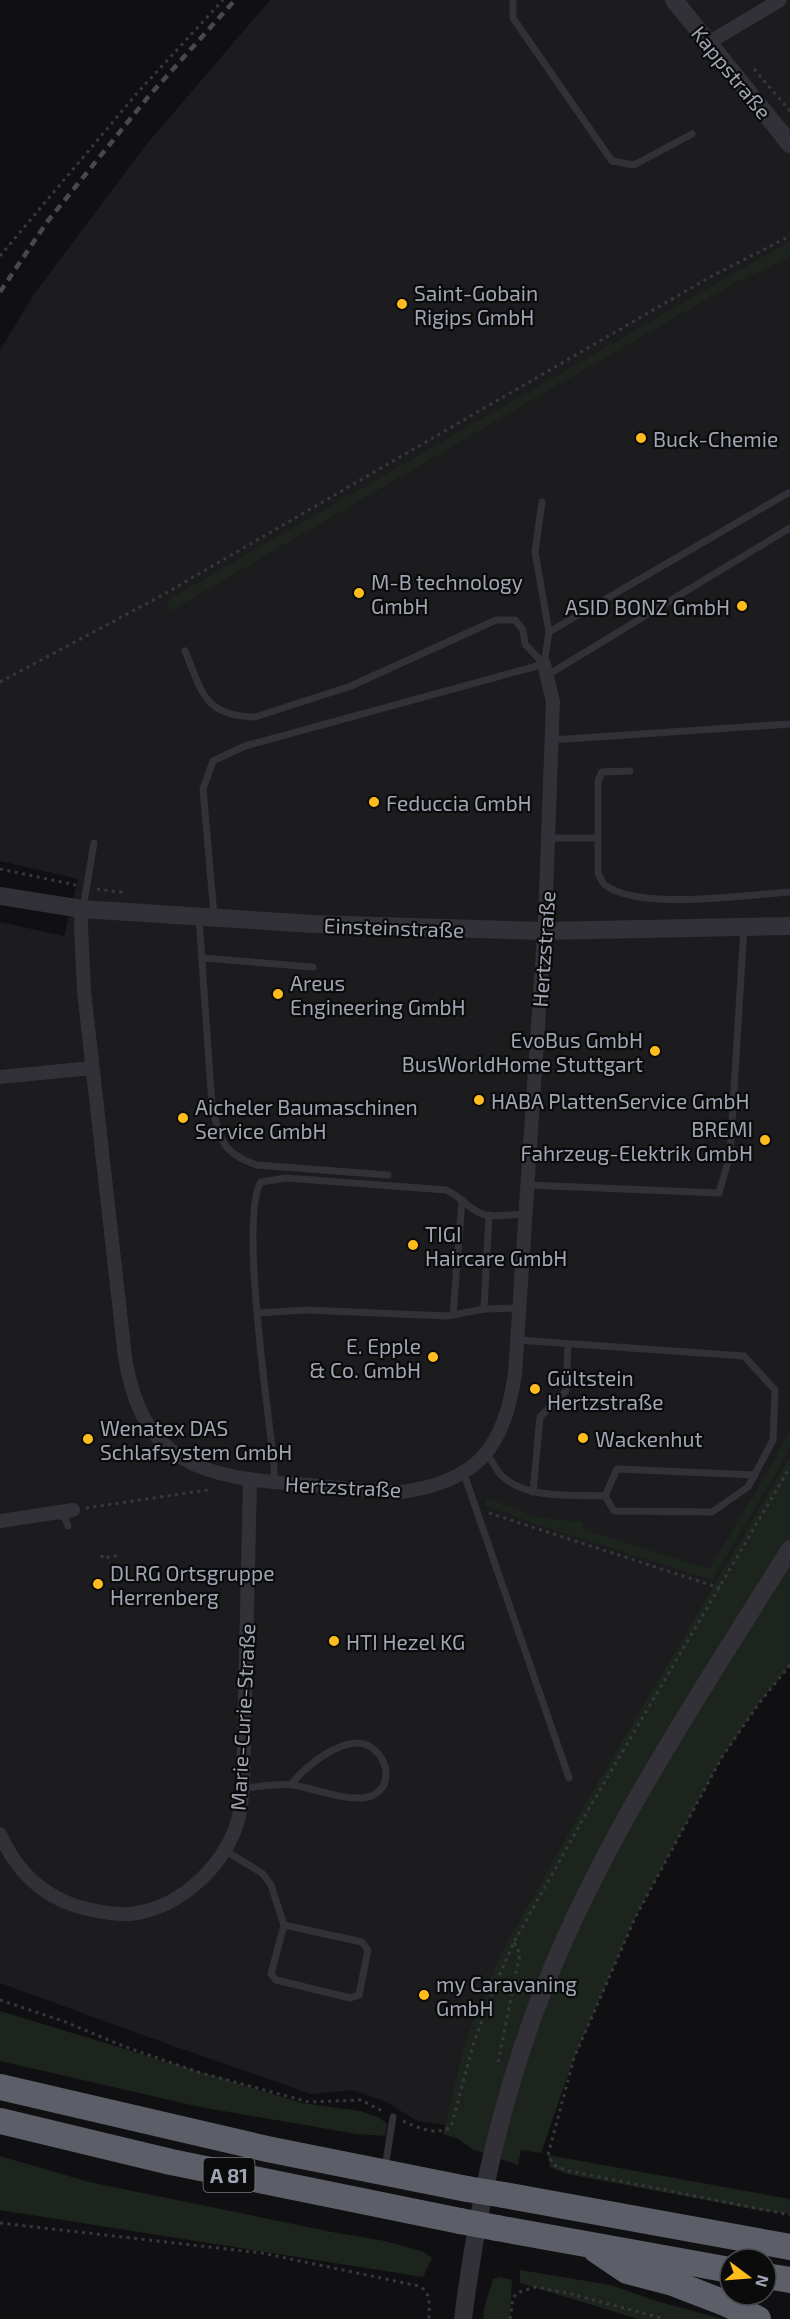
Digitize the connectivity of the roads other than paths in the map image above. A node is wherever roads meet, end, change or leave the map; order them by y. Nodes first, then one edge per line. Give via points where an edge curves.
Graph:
1 (513, 0) edge
2 (674, 0) edge
3 (780, 0) edge
4 (708, 43) junction
5 (692, 135) dead end
6 (790, 144) edge
7 (788, 493) dead end
8 (542, 502) dead end
9 (790, 528) edge
10 (549, 632) junction
11 (185, 651) dead end
12 (545, 670) junction
13 (790, 724) edge
14 (552, 740) junction
15 (630, 771) dead end
16 (548, 838) junction
17 (597, 838) junction
18 (94, 843) dead end
19 (790, 892) edge
20 (0, 896) edge
21 (82, 909) junction
22 (206, 916) junction
23 (790, 926) edge
24 (744, 927) junction
25 (544, 931) junction
26 (203, 958) junction
27 (313, 967) dead end
28 (92, 1068) junction
29 (0, 1077) edge
30 (388, 1175) dead end
31 (528, 1185) junction
32 (462, 1200) junction
33 (525, 1214) junction
34 (489, 1215) junction
35 (520, 1308) junction
36 (484, 1309) junction
37 (258, 1313) junction
38 (453, 1315) junction
39 (518, 1340) junction
40 (568, 1344) junction
41 (487, 1452) junction
42 (464, 1474) junction
43 (755, 1475) junction
44 (250, 1480) junction
45 (274, 1482) junction
46 (533, 1492) junction
47 (605, 1496) junction
48 (73, 1510) road end
49 (51, 1513) junction
50 (0, 1521) edge
51 (68, 1526) dead end
52 (790, 1549) edge
53 (569, 1778) dead end
54 (291, 1785) junction
55 (243, 1788) junction
56 (0, 1834) edge
57 (224, 1850) junction
58 (284, 1925) junction
59 (0, 2087) edge
60 (393, 2117) road end
61 (0, 2121) edge
62 (384, 2173) junction
63 (589, 2245) junction
64 (790, 2247) edge
65 (718, 2268) edge
66 (463, 2319) edge
67 (758, 2319) edge

1 - 5 lane via 513,18 612,161 634,165
2 - 4 street, Kappstraße
3 - 4 street
4 - 6 street, Kappstraße
7 - 10 lane
8 - 10 lane via 535,552
9 - 12 lane
10 - 12 lane
11 - 12 lane via 207,701 222,712 239,717 255,717 351,686 496,620 515,620 523,630 525,644
12 - 14 street, Hertzstraße via 553,702
12 - 22 lane via 245,746 213,761 203,789
13 - 14 lane
14 - 16 street, Hertzstraße
15 - 17 lane via 602,772 598,780
16 - 17 lane
16 - 25 street, Hertzstraße
17 - 19 lane via 598,873 604,884 621,892 662,900
18 - 21 lane
20 - 21 street, Einsteinstraße
21 - 22 street, Einsteinstraße
21 - 28 street, Hertzstraße via 81,945
22 - 25 street, Einsteinstraße via 313,924
22 - 26 lane
23 - 24 street, Einsteinstraße
24 - 25 street, Einsteinstraße
24 - 31 lane via 729,1155 719,1193
25 - 31 street, Hertzstraße
26 - 27 lane
26 - 30 lane via 212,1106 227,1149 241,1160 257,1164
28 - 29 street
28 - 44 street, Hertzstraße via 131,1390 145,1421 165,1446 192,1465
31 - 33 street, Hertzstraße
32 - 34 lane
32 - 37 lane via 446,1190 286,1178 261,1182 256,1189 253,1223
32 - 38 lane
33 - 34 lane
33 - 35 street, Hertzstraße
34 - 36 lane
35 - 36 lane
35 - 39 street, Hertzstraße
36 - 38 lane
37 - 38 lane via 306,1310
37 - 45 lane
39 - 40 lane
39 - 41 street, Hertzstraße via 512,1402
40 - 43 lane via 744,1356 775,1390 773,1440
40 - 46 lane via 566,1391 540,1417
41 - 42 street, Hertzstraße
41 - 46 lane via 501,1475 518,1488
42 - 45 street, Hertzstraße via 425,1489 402,1492
42 - 53 lane
43 - 47 lane via 617,1470
43 - 47 lane via 748,1487 712,1512 614,1511
44 - 45 street, Hertzstraße
44 - 55 street, Marie-Curie-Straße
46 - 47 lane
48 - 49 street
49 - 50 street
49 - 51 lane via 65,1518
52 - 66 street via 654,1769 596,1874 554,1965 517,2062 489,2163
54 - 54 lane via 364,1798 379,1790 388,1775 387,1766 369,1745 353,1742 322,1756 300,1772
54 - 55 lane
55 - 57 street, Marie-Curie-Straße via 239,1816
56 - 57 street, Marie-Curie-Straße via 10,1857 36,1884 75,1907 110,1913 137,1913 169,1903 204,1876
57 - 58 lane via 262,1873 271,1886
58 - 58 lane via 362,1942 368,1950 359,1995 350,1998 276,1980 271,1974
59 - 62 highway, A 81
60 - 62 lane
61 - 63 highway, A 81, bridge via 182,2164
62 - 64 highway, A 81, bridge
63 - 65 highway, A 81
63 - 67 highway via 627,2271 674,2283

